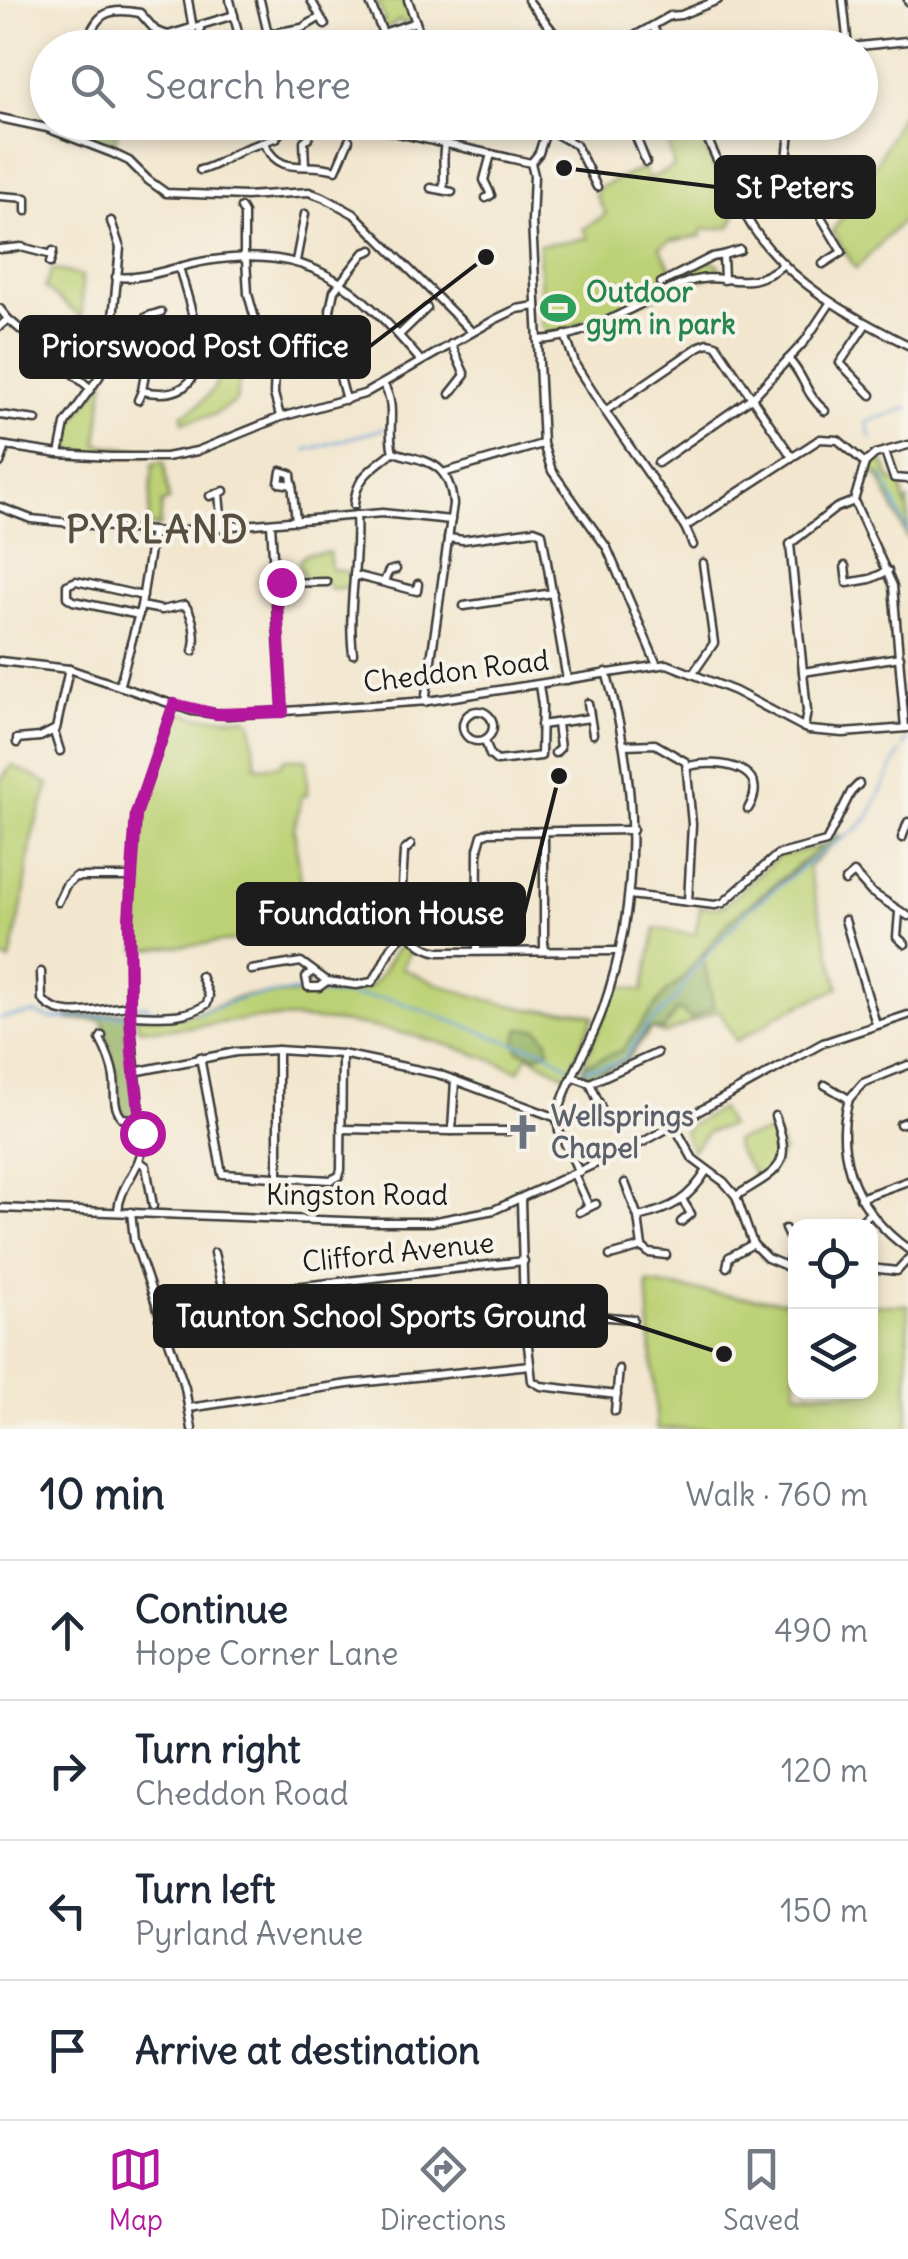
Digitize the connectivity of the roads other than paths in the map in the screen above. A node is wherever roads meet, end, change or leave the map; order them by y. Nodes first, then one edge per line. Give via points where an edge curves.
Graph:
1 (188, 0) edge
2 (230, 0) edge
3 (311, 0) edge
4 (369, 0) edge
5 (408, 0) edge
6 (528, 0) edge
7 (718, 0) edge
8 (843, 0) edge
9 (262, 1) edge
10 (234, 15) junction
11 (319, 18) junction
12 (416, 22) junction
13 (325, 25) dead end
14 (653, 26) junction
15 (196, 27) junction
16 (90, 30) edge
17 (157, 30) edge
18 (187, 30) edge
19 (197, 30) edge
20 (238, 30) edge
21 (267, 30) edge
22 (291, 30) edge
23 (382, 30) edge
24 (392, 30) edge
25 (419, 30) edge
26 (552, 30) edge
27 (646, 30) edge
28 (655, 30) edge
29 (846, 30) edge
30 (0, 118) edge
31 (30, 124) edge
32 (80, 140) edge
33 (274, 140) edge
34 (305, 140) edge
35 (348, 140) dead end
36 (431, 140) edge
37 (543, 140) edge
38 (569, 140) edge
39 (640, 140) edge
40 (709, 140) edge
41 (790, 140) edge
42 (440, 142) junction
43 (264, 145) junction
44 (492, 154) junction
45 (788, 160) junction
46 (646, 162) dead end
47 (531, 163) junction
48 (305, 166) junction
49 (204, 172) dead end
50 (593, 184) dead end
51 (731, 187) junction
52 (431, 188) dead end
53 (0, 196) edge
54 (486, 198) dead end
55 (242, 208) dead end
56 (26, 212) dead end
57 (306, 214) dead end
58 (116, 225) dead end
59 (0, 249) edge
60 (372, 250) dead end
61 (740, 250) dead end
62 (51, 256) dead end
63 (723, 256) junction
64 (245, 259) junction
65 (296, 261) junction
66 (784, 264) junction
67 (823, 264) dead end
68 (179, 268) junction
69 (116, 277) junction
70 (665, 278) dead end
71 (724, 280) junction
72 (340, 283) junction
73 (831, 302) junction
74 (536, 306) junction
75 (426, 308) dead end
76 (0, 309) edge
77 (161, 312) dead end
78 (8, 319) junction
79 (866, 324) junction
80 (0, 326) edge
81 (472, 332) junction
82 (399, 335) junction
83 (564, 335) junction
84 (538, 340) junction
85 (451, 344) junction
86 (908, 344) edge
87 (788, 359) junction
88 (421, 362) junction
89 (383, 384) junction
90 (90, 389) junction
91 (142, 391) junction
92 (450, 394) dead end
93 (871, 395) dead end
94 (752, 398) junction
95 (138, 400) dead end
96 (346, 400) junction
97 (824, 411) dead end
98 (605, 412) junction
99 (0, 415) edge
100 (281, 417) junction
101 (36, 420) dead end
102 (543, 444) junction
103 (3, 445) edge
104 (908, 445) edge
105 (393, 452) junction
106 (884, 452) junction
107 (59, 454) junction
108 (792, 456) junction
109 (658, 463) dead end
110 (865, 463) junction
111 (0, 464) edge
112 (443, 473) junction
113 (908, 478) edge
114 (292, 485) dead end
115 (218, 493) dead end
116 (854, 501) junction
117 (354, 505) dead end
118 (0, 507) edge
119 (356, 515) junction
120 (450, 520) junction
121 (296, 521) junction
122 (270, 524) junction
123 (685, 527) junction
124 (222, 528) junction
125 (153, 531) junction
126 (448, 538) junction
127 (693, 545) dead end
128 (702, 564) dead end
129 (845, 566) dead end
130 (396, 569) dead end
131 (888, 571) junction
132 (354, 576) junction
133 (276, 582) junction
134 (326, 582) dead end
135 (384, 582) junction
136 (418, 588) dead end
137 (553, 593) junction
138 (143, 596) junction
139 (141, 606) junction
140 (464, 606) dead end
141 (139, 615) junction
142 (350, 650) dead end
143 (194, 651) dead end
144 (900, 657) junction
145 (0, 662) edge
146 (656, 663) junction
147 (69, 669) junction
148 (606, 672) junction
149 (694, 672) junction
150 (802, 672) junction
151 (567, 680) junction
152 (120, 684) junction
153 (539, 685) junction
154 (426, 702) junction
155 (588, 702) dead end
156 (174, 704) junction
157 (283, 712) junction
158 (590, 718) junction
159 (580, 720) junction
160 (557, 724) junction
161 (541, 726) junction
162 (804, 728) junction
163 (906, 728) edge
164 (54, 732) junction
165 (581, 733) dead end
166 (593, 734) dead end
167 (17, 739) dead end
168 (484, 740) junction
169 (624, 744) junction
170 (60, 752) dead end
171 (555, 753) dead end
172 (688, 766) junction
173 (859, 784) dead end
174 (753, 806) dead end
175 (908, 822) edge
176 (633, 830) junction
177 (544, 832) junction
178 (902, 838) dead end
179 (410, 845) dead end
180 (132, 877) junction
181 (845, 881) dead end
182 (629, 895) junction
183 (58, 902) dead end
184 (688, 902) junction
185 (898, 912) junction
186 (908, 916) edge
187 (849, 923) dead end
188 (408, 932) junction
189 (904, 944) dead end
190 (477, 951) junction
191 (544, 951) junction
192 (619, 951) junction
193 (251, 970) dead end
194 (313, 971) junction
195 (201, 976) dead end
196 (39, 977) dead end
197 (327, 982) junction
198 (130, 1010) junction
199 (908, 1015) edge
200 (876, 1024) junction
201 (99, 1038) dead end
202 (278, 1050) junction
203 (657, 1053) dead end
204 (342, 1054) junction
205 (200, 1057) junction
206 (908, 1065) edge
207 (134, 1072) junction
208 (573, 1077) junction
209 (455, 1080) junction
210 (590, 1084) junction
211 (825, 1085) dead end
212 (849, 1099) junction
213 (602, 1110) dead end
214 (775, 1116) dead end
215 (557, 1118) junction
216 (140, 1120) junction
217 (674, 1125) junction
218 (779, 1126) junction
219 (770, 1129) dead end
220 (341, 1130) junction
221 (452, 1131) junction
222 (508, 1131) dead end
223 (140, 1162) junction
224 (706, 1170) junction
225 (576, 1173) junction
226 (278, 1178) junction
227 (908, 1181) edge
228 (625, 1183) dead end
229 (736, 1196) junction
230 (860, 1198) junction
231 (522, 1199) junction
232 (683, 1201) junction
233 (153, 1206) dead end
234 (0, 1208) edge
235 (118, 1212) junction
236 (131, 1212) junction
237 (579, 1212) dead end
238 (868, 1214) junction
239 (638, 1217) junction
240 (863, 1219) edge
241 (681, 1222) dead end
242 (753, 1244) junction
243 (642, 1248) junction
244 (908, 1249) edge
245 (214, 1253) dead end
246 (666, 1255) dead end
247 (616, 1257) dead end
248 (908, 1259) edge
249 (524, 1261) junction
250 (727, 1266) dead end
251 (788, 1267) edge
252 (878, 1269) edge
253 (226, 1301) junction
254 (524, 1310) junction
255 (160, 1319) junction
256 (632, 1319) dead end
257 (530, 1365) junction
258 (619, 1369) dead end
259 (617, 1394) junction
260 (189, 1408) junction
261 (615, 1411) dead end
262 (192, 1429) edge

1 - 15 street
2 - 10 street
3 - 11 street
4 - 23 street
5 - 12 street
6 - 26 street
7 - 14 street
8 - 29 street
9 - 21 street
10 - 15 street
10 - 20 street
11 - 13 street
11 - 22 street
12 - 24 street
12 - 25 street
14 - 27 street
14 - 28 street
15 - 18 street
15 - 19 street
16 - 17 street via 103,14 116,11 140,13
30 - 31 street
32 - 81 street via 129,160 166,192 309,192 325,198 354,214
33 - 43 street
34 - 48 street
35 - 48 street via 335,173
36 - 42 street
37 - 47 street
38 - 50 street
39 - 46 street
40 - 51 street
41 - 45 street
42 - 44 street
42 - 52 street via 447,191
43 - 48 street via 285,166
43 - 49 street
44 - 47 street
44 - 54 street
45 - 51 street
45 - 67 street via 843,254
47 - 74 street
51 - 66 street
53 - 56 street via 27,196
55 - 64 street
57 - 65 street
58 - 69 street
59 - 62 street
60 - 72 street
61 - 63 street
63 - 70 street
63 - 71 street
64 - 65 street
64 - 68 street
64 - 100 street
65 - 72 street
66 - 71 street via 754,281
66 - 73 street
68 - 69 street
68 - 91 street via 198,365 178,390
69 - 90 street via 110,348
71 - 83 street via 690,282
72 - 82 street
72 - 96 street via 330,323
73 - 79 street
73 - 87 street
74 - 81 street
74 - 84 street
75 - 82 street
76 - 78 street
77 - 91 street via 148,316
78 - 80 street
78 - 90 street
79 - 86 street
79 - 93 street via 840,363
81 - 85 street
82 - 88 street
83 - 84 street
83 - 98 street
84 - 102 street
85 - 88 street
85 - 92 street via 465,375
87 - 94 street
87 - 97 street via 808,397
88 - 89 street
89 - 96 street
89 - 105 street via 394,411
90 - 107 street via 65,424
91 - 95 street
94 - 98 street via 708,343
94 - 108 street
94 - 109 street
96 - 100 street
98 - 123 street
99 - 101 street
100 - 107 street via 176,456
102 - 112 street
102 - 146 street via 552,471 607,548
103 - 107 street
103 - 111 street
104 - 106 street
105 - 112 street via 424,459
105 - 117 street via 364,474
106 - 110 street
106 - 113 street via 894,478
108 - 110 street via 832,439
108 - 123 street
110 - 116 street
112 - 120 street via 452,495
114 - 121 street
115 - 124 street
116 - 131 street
116 - 150 street via 790,544
118 - 125 street via 31,519
119 - 120 street
119 - 121 street
119 - 132 street
120 - 126 street
121 - 122 street
122 - 124 street
122 - 133 street
123 - 127 street
124 - 125 street
125 - 138 street
126 - 137 street via 539,531
126 - 154 street
128 - 149 street via 714,643
129 - 131 street via 847,586
130 - 135 street
131 - 144 street
132 - 135 street
132 - 142 street
133 - 134 street
133 - 157 street
135 - 136 street
137 - 140 street
137 - 151 street
138 - 139 street
138 - 141 street via 76,582 65,590 69,600
139 - 141 street
139 - 143 street via 186,606
141 - 152 street
144 - 150 street
144 - 163 street
145 - 147 street, Cheddon Road
146 - 148 street, Cheddon Road
146 - 149 street, Cheddon Road
147 - 152 street, Cheddon Road
147 - 164 street
148 - 151 street, Cheddon Road
148 - 169 street
149 - 162 street, Cheddon Road
150 - 162 street
151 - 153 street, Cheddon Road
152 - 156 street, Cheddon Road
153 - 154 street, Cheddon Road
153 - 161 street
154 - 157 street, Cheddon Road
155 - 158 street
156 - 157 street, Cheddon Road via 216,714
156 - 180 street via 139,800
158 - 159 street
158 - 166 street
159 - 160 street
159 - 165 street
160 - 161 street
160 - 171 street
161 - 168 street via 538,758 497,761
162 - 163 street, Cheddon Road
164 - 167 street
164 - 170 street
168 - 168 street via 474,741 464,730 471,713 481,711 492,720 492,734
169 - 172 street via 655,744
169 - 176 street
172 - 174 street via 733,766 751,778
172 - 184 street
173 - 184 street via 826,842 777,855 724,903
175 - 178 street
176 - 177 street
176 - 182 street
177 - 190 street via 489,832 479,839
177 - 191 street
179 - 188 street via 404,850
180 - 183 street via 75,877
180 - 198 street
181 - 185 street via 856,871
182 - 184 street
182 - 192 street
185 - 186 street
185 - 189 street via 897,937
187 - 200 street
188 - 190 street via 425,949
188 - 197 street via 385,953 372,982
190 - 191 street
191 - 192 street
192 - 208 street
193 - 194 street via 301,962
194 - 197 street
194 - 197 street via 308,987
195 - 198 street via 210,996 195,1012
196 - 198 street via 42,999 57,1012
198 - 207 street
199 - 200 street, Kingston Road
200 - 217 street, Kingston Road via 823,1043
201 - 216 street via 116,1109 122,1118
202 - 204 street
202 - 205 street
202 - 226 street
203 - 210 street
204 - 209 street
204 - 220 street
205 - 207 street
205 - 226 street via 222,1174
206 - 212 street via 872,1078
207 - 216 street
208 - 210 street
208 - 215 street
209 - 215 street
209 - 221 street
210 - 213 street
211 - 212 street
212 - 230 street via 844,1136
214 - 218 street
215 - 225 street
216 - 223 street
217 - 224 street
217 - 225 street, Kingston Road
218 - 219 street
218 - 229 street via 785,1149 780,1164
220 - 221 street
220 - 226 street via 336,1178
221 - 222 street
223 - 233 street
223 - 235 street via 122,1190
224 - 229 street
224 - 232 street
225 - 231 street, Kingston Road
225 - 237 street via 592,1206
227 - 230 street
228 - 239 street via 634,1190
229 - 242 street
230 - 238 street
231 - 236 street, Kingston Road via 431,1222
231 - 249 street
232 - 239 street
232 - 241 street via 695,1215
234 - 235 street, Kingston Road
235 - 236 street, Kingston Road
236 - 255 street
238 - 240 street
238 - 244 street
239 - 243 street
242 - 250 street via 726,1255
242 - 251 street
243 - 246 street
243 - 247 street
245 - 253 street
248 - 252 street via 897,1271
249 - 253 street, Clifford Avenue via 299,1286
249 - 254 street
253 - 255 street, Clifford Avenue
254 - 256 street
254 - 257 street
255 - 260 street
257 - 259 street via 534,1384
257 - 260 street
258 - 259 street
259 - 261 street
260 - 262 street

